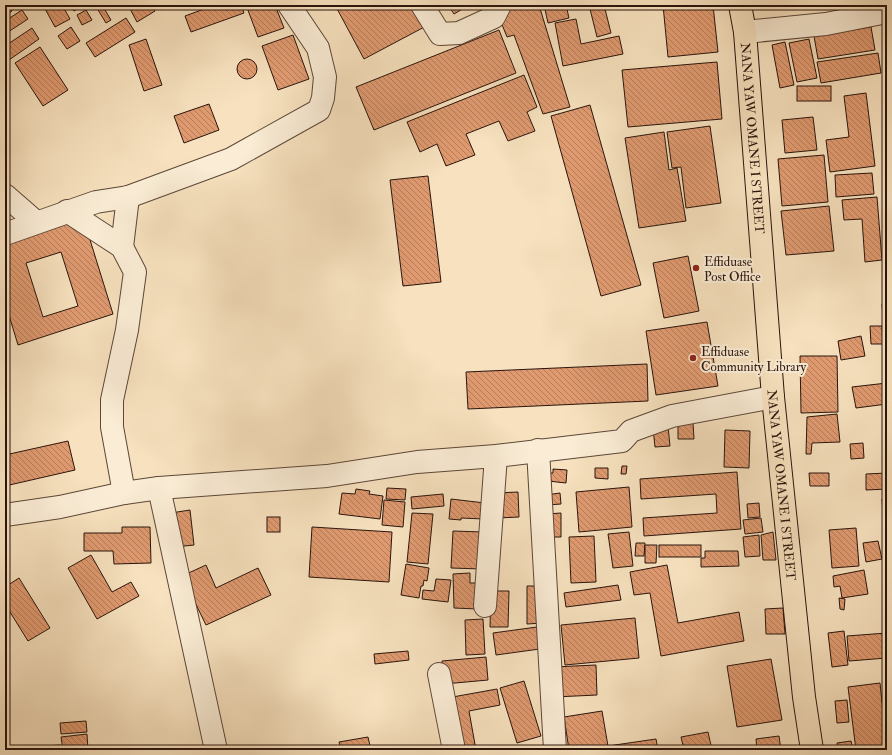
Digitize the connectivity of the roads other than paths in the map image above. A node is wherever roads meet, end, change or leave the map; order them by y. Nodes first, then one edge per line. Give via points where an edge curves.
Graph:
1 (289, 5) edge
2 (422, 5) edge
3 (500, 5) edge
4 (740, 5) edge
5 (887, 12) edge
6 (745, 32) junction
7 (5, 195) edge
8 (128, 197) junction
9 (67, 211) junction
10 (36, 222) junction
11 (5, 234) edge
12 (122, 247) junction
13 (773, 397) junction
14 (538, 450) junction
15 (496, 456) junction
16 (159, 488) junction
17 (124, 493) junction
18 (5, 515) edge
19 (485, 606) dead end
20 (439, 674) dead end
21 (216, 750) edge
22 (454, 750) edge
23 (555, 750) edge
24 (812, 750) edge

1 - 8 street via 318,48 325,77 319,110 231,159
2 - 3 street via 440,34 458,33 494,17
4 - 6 main road, NANA YAW OMANE I STREET
5 - 6 street via 826,24
6 - 13 main road, NANA YAW OMANE I STREET
7 - 10 street
8 - 9 street via 96,202
8 - 12 street
9 - 10 street
9 - 12 street
10 - 11 street
12 - 17 street via 135,272 127,330 112,400 112,427
13 - 14 street via 672,416 631,431 622,441
13 - 24 main road, NANA YAW OMANE I STREET via 803,689
14 - 15 street
14 - 23 street
15 - 16 street via 417,462 327,476
15 - 19 street
16 - 17 street
16 - 21 street
17 - 18 street
20 - 22 street

